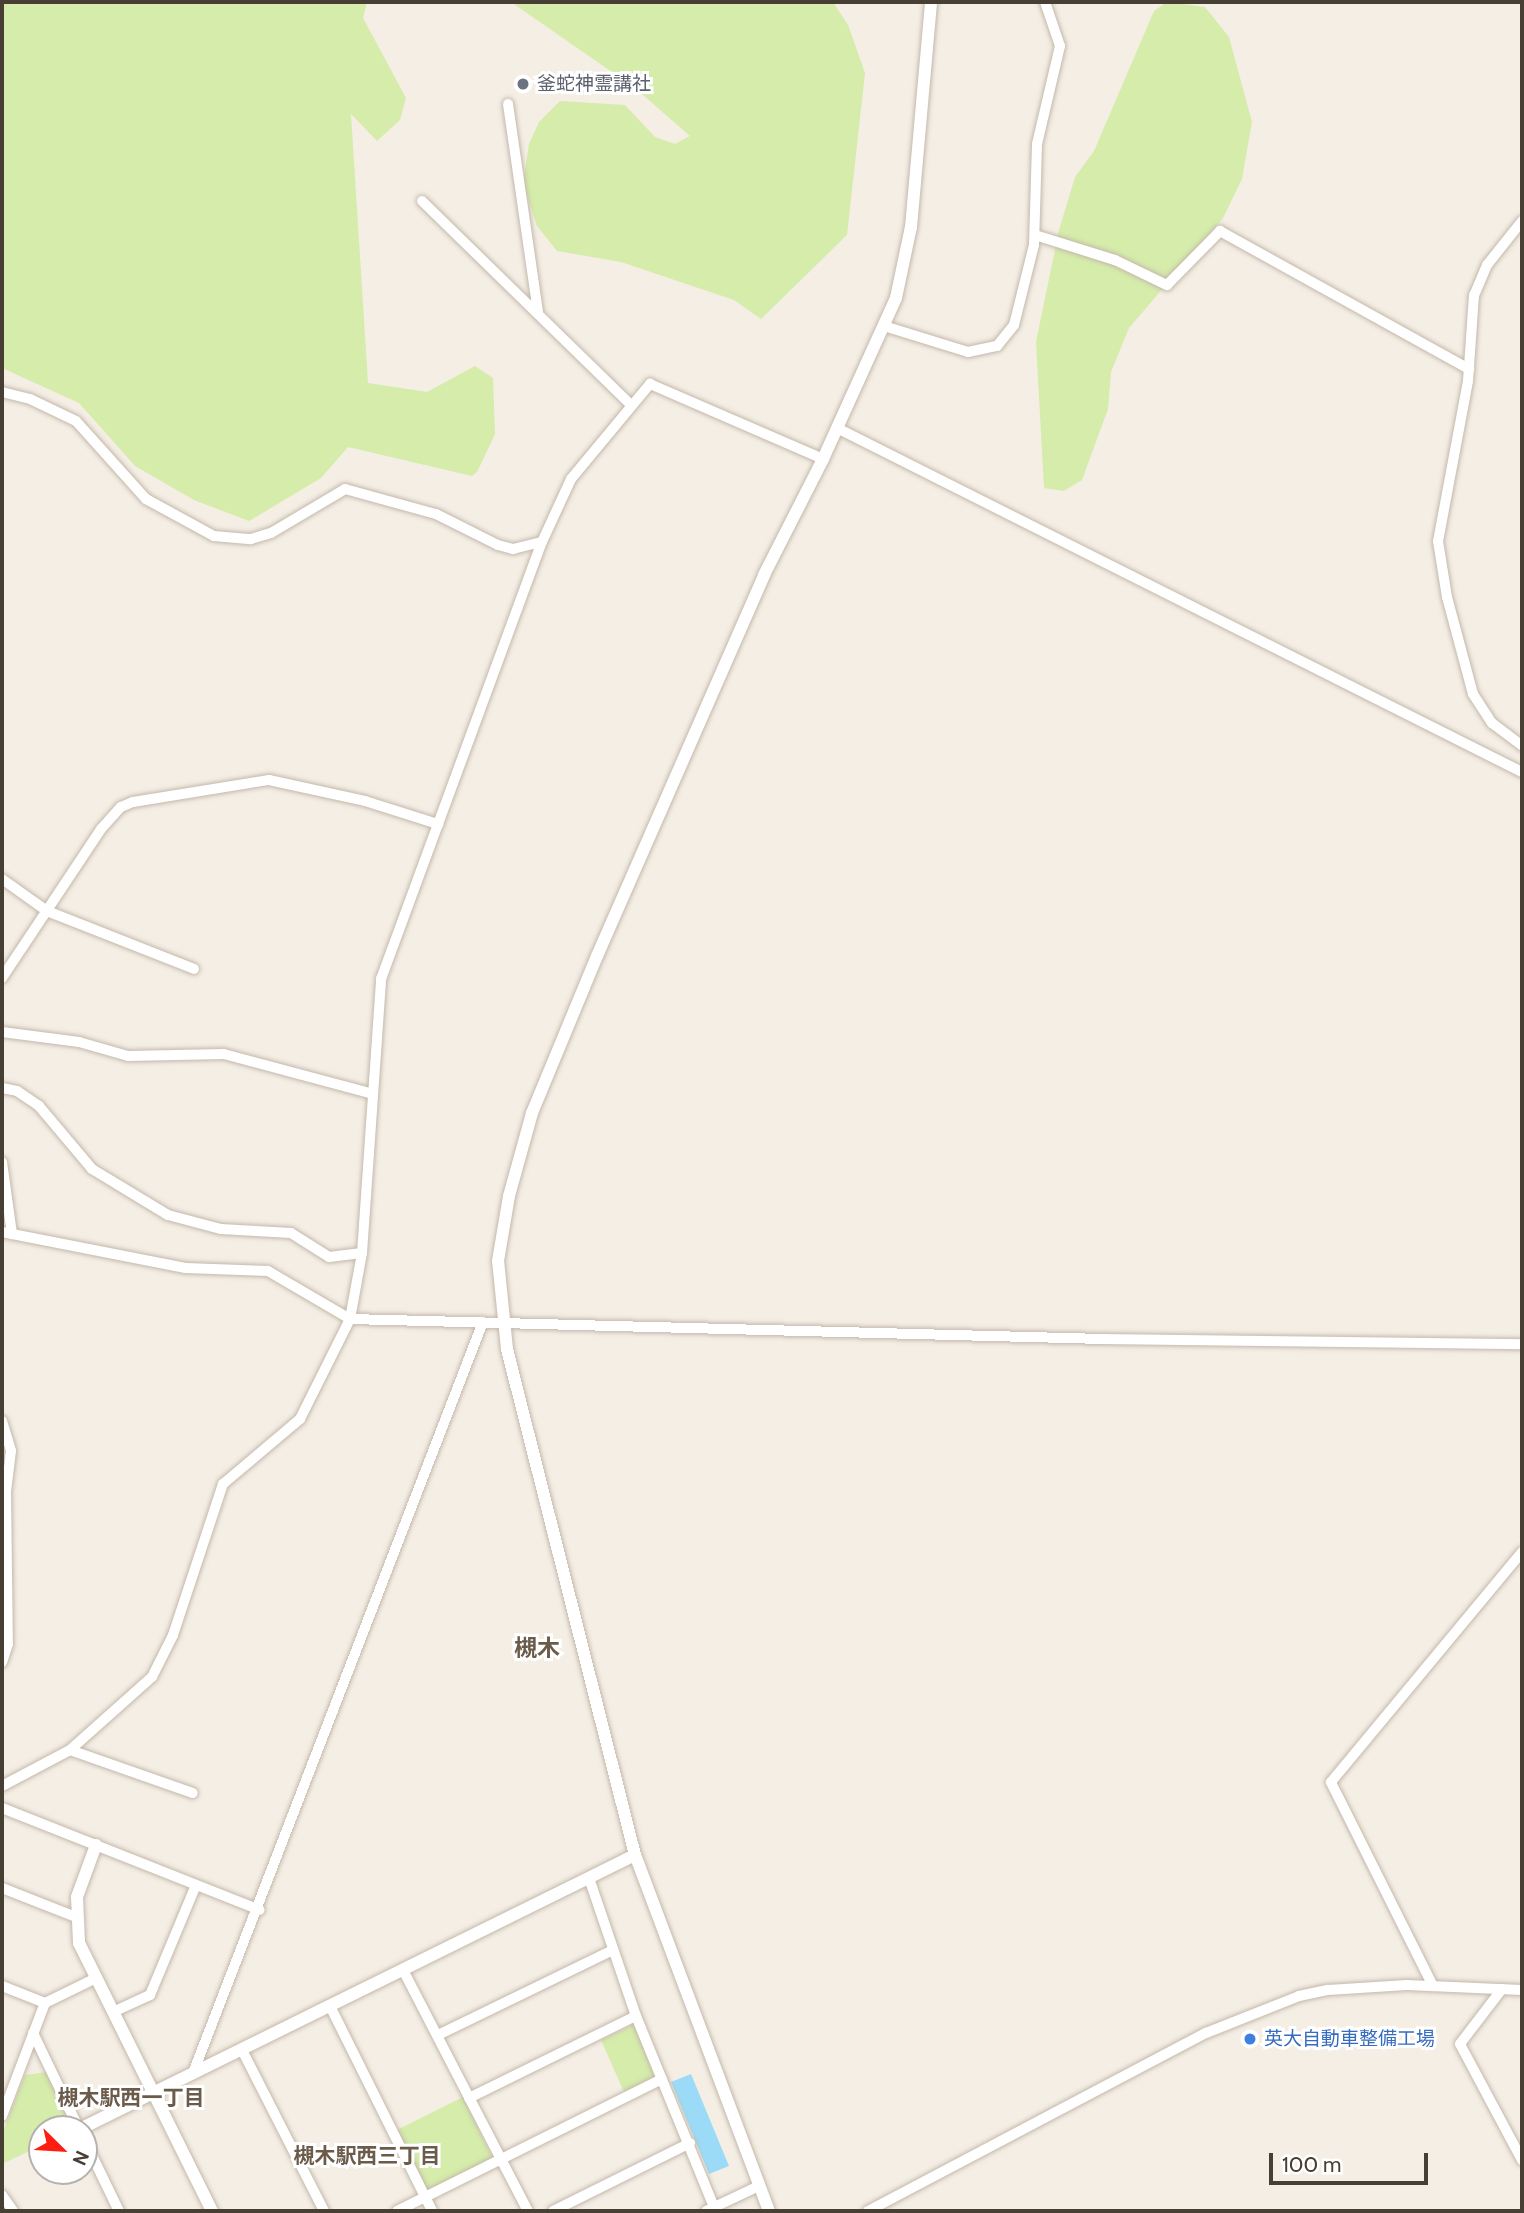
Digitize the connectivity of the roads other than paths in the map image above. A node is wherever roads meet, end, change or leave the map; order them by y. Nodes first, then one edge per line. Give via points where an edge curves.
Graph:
1 (931, 2) edge
2 (1045, 2) edge
3 (508, 104) dead end
4 (422, 201) dead end
5 (1522, 221) edge
6 (1035, 235) junction
7 (538, 313) junction
8 (884, 326) junction
9 (1469, 369) junction
10 (2, 392) edge
11 (630, 404) junction
12 (837, 428) junction
13 (823, 459) junction
14 (542, 542) junction
15 (1522, 746) edge
16 (1522, 772) edge
17 (438, 824) junction
18 (2, 879) edge
19 (47, 911) junction
20 (194, 969) dead end
21 (2, 978) edge
22 (2, 1032) edge
23 (2, 1088) edge
24 (373, 1094) junction
25 (2, 1162) edge
26 (7, 1233) edge
27 (362, 1253) junction
28 (350, 1319) junction
29 (483, 1322) junction
30 (503, 1322) junction
31 (1522, 1344) edge
32 (2, 1421) edge
33 (4, 1488) edge
34 (1522, 1552) edge
35 (2, 1662) edge
36 (70, 1750) junction
37 (2, 1786) edge
38 (192, 1793) dead end
39 (2, 1808) edge
40 (96, 1845) junction
41 (635, 1855) junction
42 (589, 1878) junction
43 (196, 1885) junction
44 (2, 1888) edge
45 (259, 1910) junction
46 (76, 1917) junction
47 (613, 1950) junction
48 (403, 1970) junction
49 (96, 1978) junction
50 (2, 1986) edge
51 (1433, 1986) junction
52 (1502, 1989) junction
53 (1522, 1990) edge
54 (45, 2003) junction
55 (330, 2006) junction
56 (113, 2012) junction
57 (636, 2016) junction
58 (33, 2033) junction
59 (438, 2035) junction
60 (242, 2050) junction
61 (193, 2073) junction
62 (662, 2079) junction
63 (152, 2093) junction
64 (469, 2098) junction
65 (73, 2115) edge
66 (2, 2116) edge
67 (98, 2120) edge
68 (690, 2143) junction
69 (498, 2160) junction
70 (1522, 2160) edge
71 (98, 2167) edge
72 (759, 2186) junction
73 (2, 2195) edge
74 (425, 2197) junction
75 (710, 2209) edge
76 (13, 2211) edge
77 (120, 2211) edge
78 (212, 2211) edge
79 (324, 2211) edge
80 (397, 2211) edge
81 (432, 2211) edge
82 (528, 2211) edge
83 (554, 2211) edge
84 (769, 2211) edge
85 (868, 2211) edge

1 - 8 street via 905,270
2 - 6 street via 1060,46 1037,144
3 - 7 street
4 - 7 street
5 - 9 street via 1478,282
6 - 8 street via 1018,313 997,346 954,351
6 - 9 street via 1115,260 1167,285 1220,231
7 - 11 street
8 - 12 street
9 - 15 street via 1440,522 1438,557 1473,694 1492,723
10 - 14 street via 30,399 76,421 146,499 214,536 251,539 271,533 345,489 436,514 498,545 513,549
11 - 13 street via 650,384
11 - 14 street via 571,479
12 - 13 street
12 - 16 street
13 - 30 street via 764,575 532,1113 500,1238
14 - 17 street
17 - 19 street via 365,801 269,780 133,802 121,807 101,829
17 - 24 street via 380,984
18 - 19 street
19 - 20 street
19 - 21 street
22 - 24 street via 79,1042 128,1056 223,1054
23 - 27 street via 18,1091 39,1106 92,1169 168,1215 221,1229 291,1234 330,1257
24 - 27 street
25 - 26 street
26 - 28 street via 186,1268 268,1271
27 - 28 street
28 - 29 street
28 - 36 street via 300,1419 223,1484 173,1635 155,1671
29 - 30 street
29 - 45 street
30 - 31 street via 1106,1339
30 - 41 street via 577,1637
32 - 33 street via 11,1451
33 - 35 street via 8,1644
34 - 51 street via 1331,1782
36 - 37 street
36 - 38 street
39 - 40 street
40 - 43 street
40 - 46 street via 77,1897
41 - 42 street
41 - 72 street
42 - 47 street
42 - 48 street
43 - 45 street
43 - 56 street via 150,1995
44 - 46 street
45 - 61 street
46 - 49 street via 79,1943
47 - 57 street
47 - 59 street
48 - 55 street
48 - 59 street
49 - 54 street
49 - 56 street
50 - 54 street
51 - 52 street
51 - 85 street via 1328,1990 1250,2013
52 - 53 street
52 - 70 street via 1460,2044
54 - 58 street
55 - 60 street
55 - 74 street
56 - 63 street
57 - 62 street
57 - 64 street
58 - 65 street
58 - 66 street
59 - 64 street
60 - 61 street
60 - 79 street
61 - 63 street
62 - 68 street
62 - 69 street
63 - 67 street
63 - 78 street
64 - 69 street
68 - 75 street
68 - 83 street
69 - 74 street
69 - 82 street
71 - 77 street
72 - 75 street
72 - 84 street
73 - 76 street
74 - 80 street
74 - 81 street

